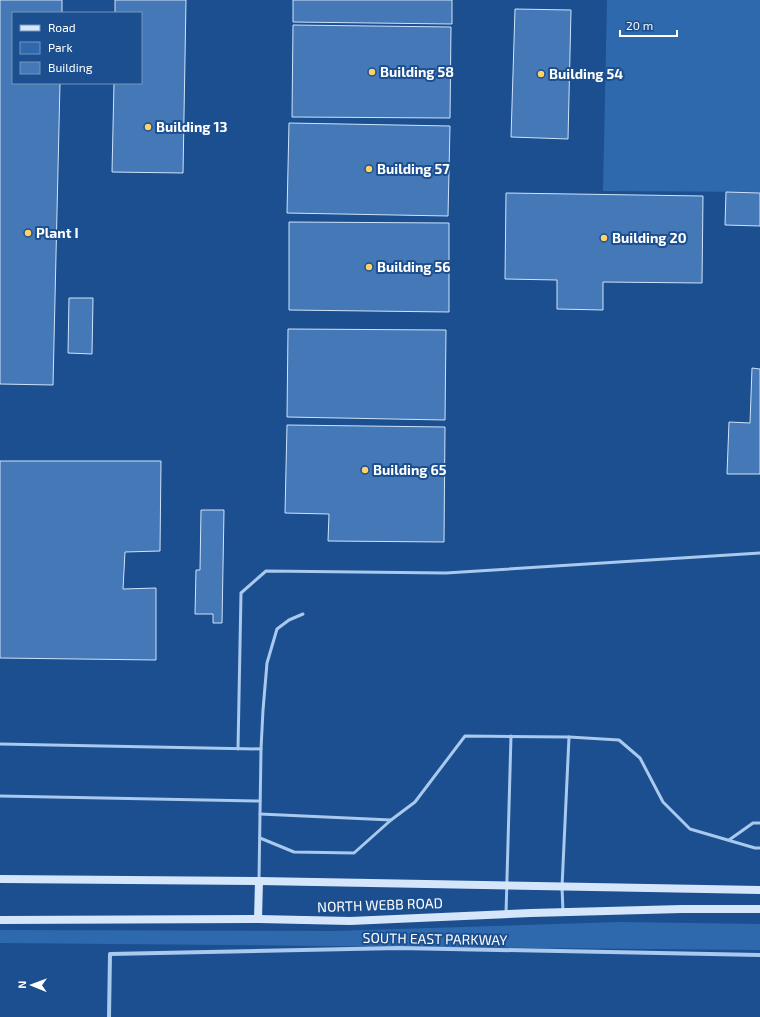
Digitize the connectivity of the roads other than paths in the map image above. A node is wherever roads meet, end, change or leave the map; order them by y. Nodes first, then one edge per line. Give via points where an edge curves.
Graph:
1 (760, 553) edge
2 (303, 614) dead end
3 (511, 736) junction
4 (569, 737) junction
5 (0, 744) edge
6 (238, 749) junction
7 (261, 750) junction
8 (0, 796) edge
9 (260, 801) junction
10 (260, 814) junction
11 (391, 820) junction
12 (760, 823) edge
13 (260, 838) junction
14 (729, 840) junction
15 (760, 848) edge
16 (0, 880) edge
17 (259, 881) junction
18 (507, 886) junction
19 (562, 887) junction
20 (760, 890) edge
21 (760, 910) edge
22 (563, 912) junction
23 (506, 914) junction
24 (258, 919) junction
25 (0, 920) edge
26 (760, 955) edge
27 (109, 1017) edge

1 - 6 lane via 446,573 266,571 241,593
2 - 7 lane via 277,629 267,669
3 - 4 lane
3 - 11 lane via 465,736 415,802
3 - 18 lane
4 - 14 lane via 619,740 640,758 663,802 690,829
4 - 19 lane
5 - 6 lane
6 - 7 lane
7 - 9 lane
8 - 9 lane
9 - 10 lane
10 - 11 lane
10 - 13 lane
11 - 13 lane via 354,853 294,852
12 - 14 lane via 753,823
13 - 17 lane
14 - 15 lane
16 - 17 main road, NORTH WEBB ROAD
17 - 18 main road, NORTH WEBB ROAD
17 - 24 main road
18 - 19 main road, NORTH WEBB ROAD
18 - 23 lane
19 - 20 main road, NORTH WEBB ROAD
19 - 22 lane
21 - 22 main road, NORTH WEBB ROAD
22 - 23 main road, NORTH WEBB ROAD
23 - 24 main road, NORTH WEBB ROAD via 350,921
24 - 25 main road, NORTH WEBB ROAD
26 - 27 street, SOUTH EAST PARKWAY via 398,948 110,954

